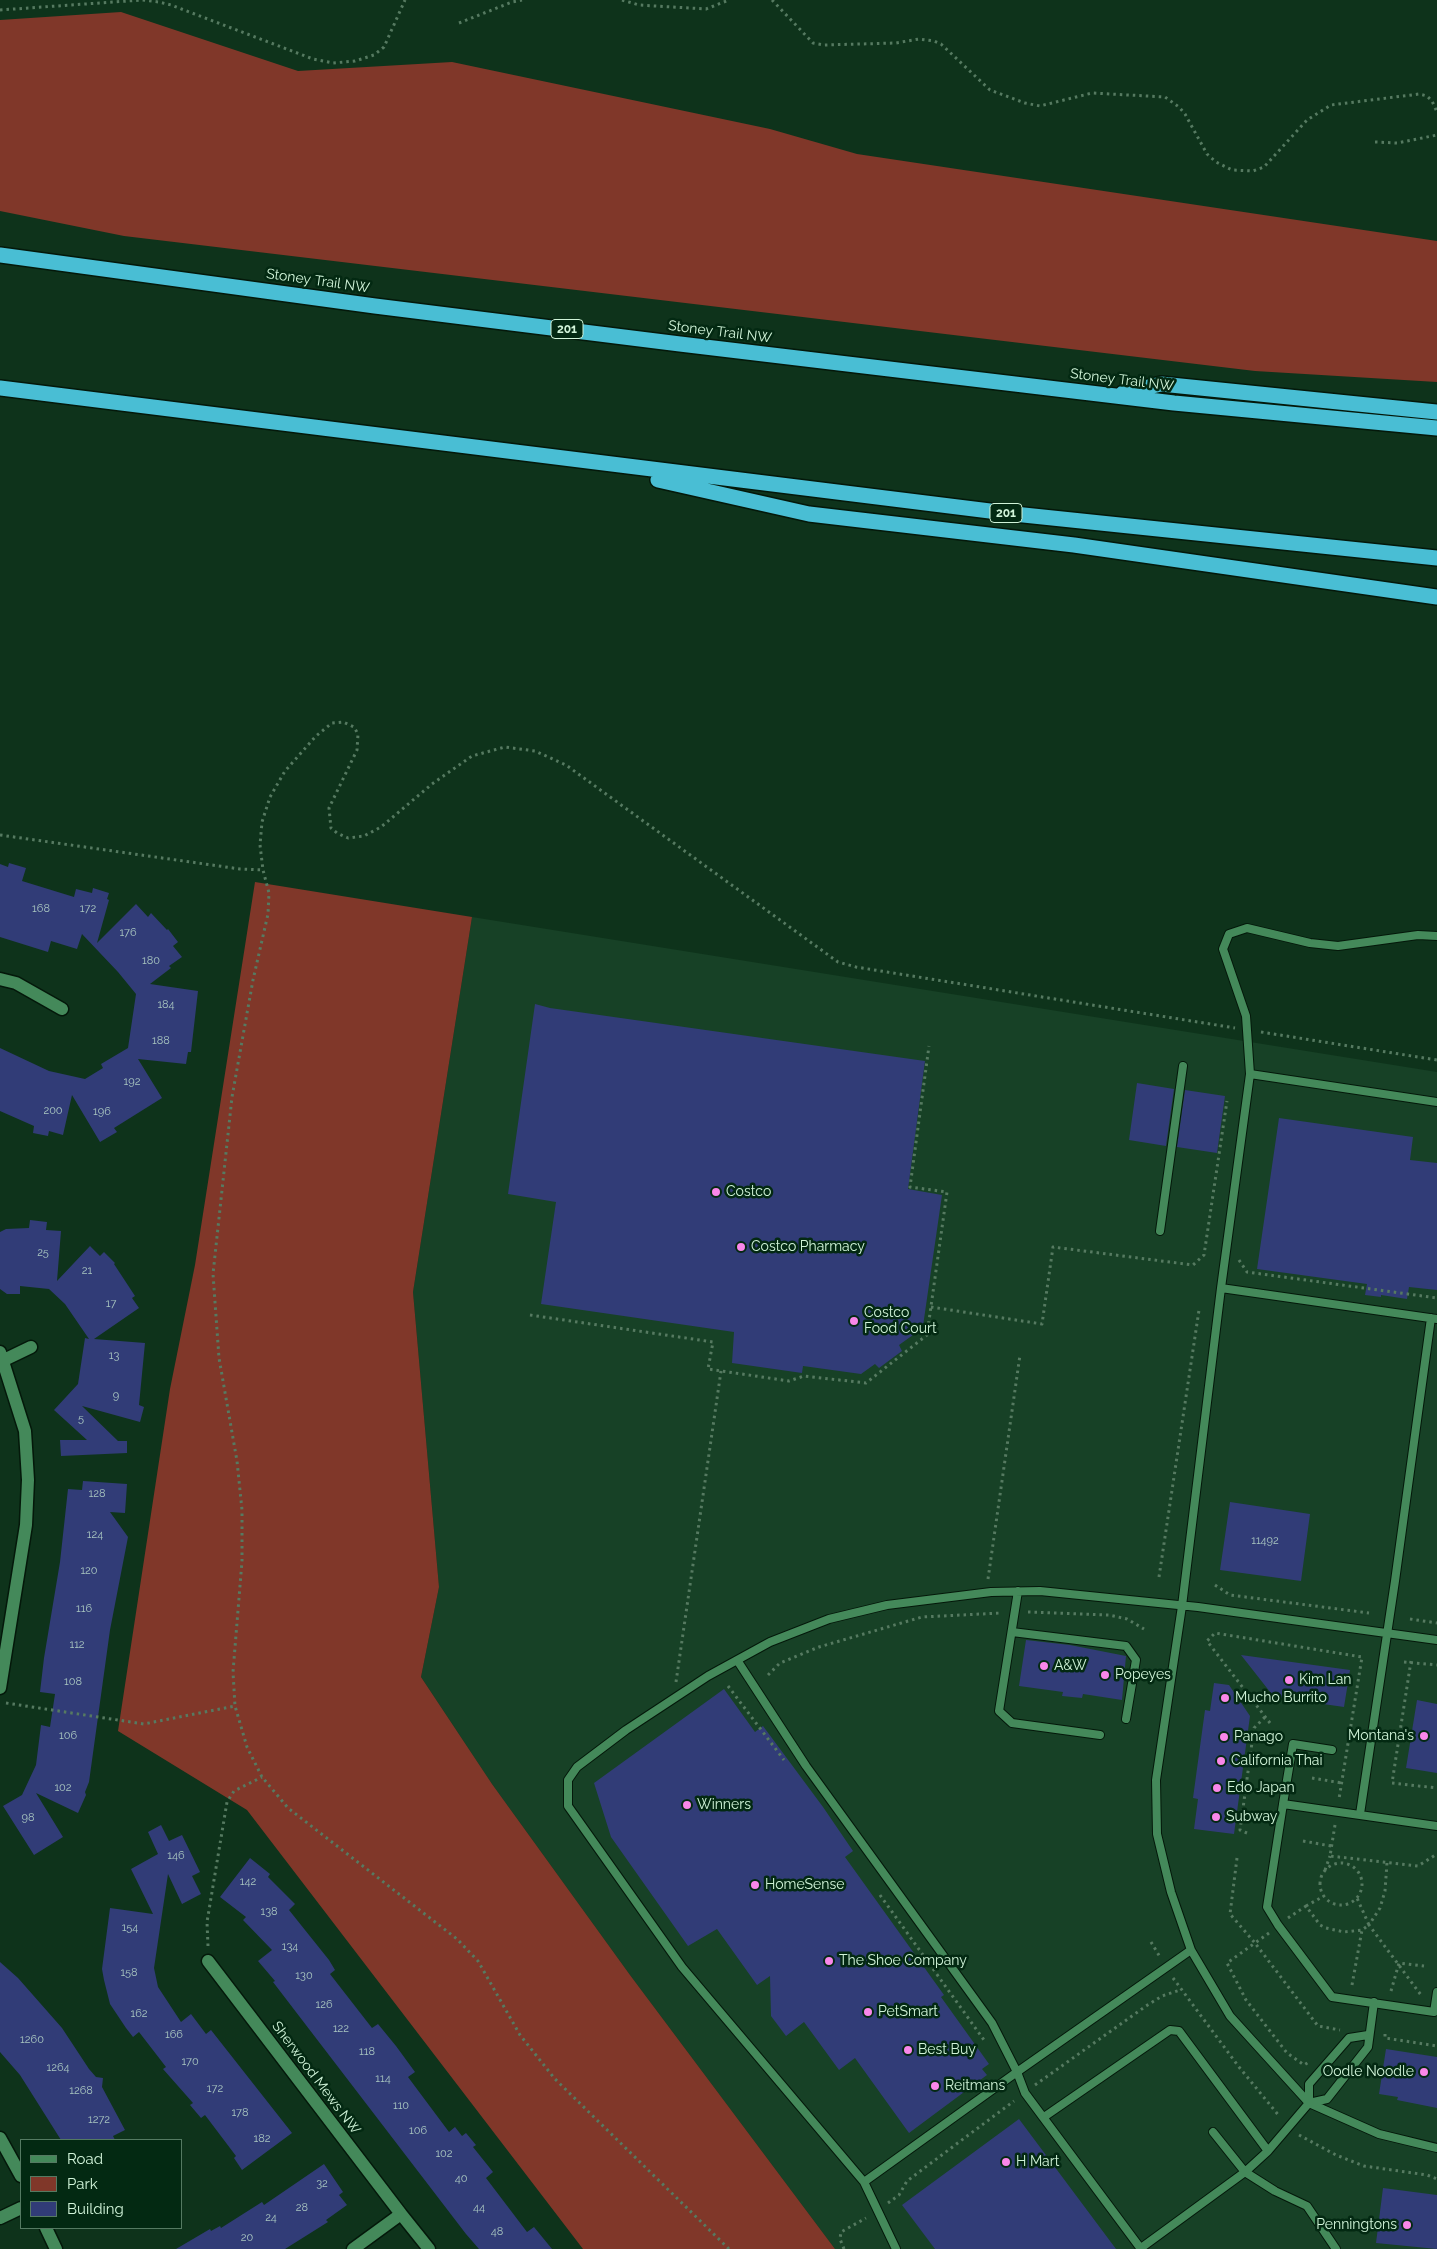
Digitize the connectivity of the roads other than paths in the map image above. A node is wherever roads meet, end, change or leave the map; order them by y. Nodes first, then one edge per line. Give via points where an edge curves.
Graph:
1 (0, 245) edge
2 (0, 255) edge
3 (19, 257) junction
4 (0, 388) edge
5 (1115, 396) junction
6 (1437, 412) edge
7 (1437, 428) edge
8 (576, 461) junction
9 (1437, 558) edge
10 (1437, 598) edge
11 (1437, 936) edge
12 (0, 979) edge
13 (62, 1009) dead end
14 (1183, 1066) dead end
15 (1250, 1074) junction
16 (1437, 1102) edge
17 (1160, 1231) dead end
18 (1221, 1288) junction
19 (1434, 1318) edge
20 (31, 1347) dead end
21 (2, 1356) edge
22 (1018, 1591) junction
23 (1182, 1606) junction
24 (1012, 1632) junction
25 (1386, 1634) junction
26 (1437, 1640) edge
27 (736, 1660) junction
28 (0, 1688) edge
29 (1126, 1719) dead end
30 (1100, 1735) dead end
31 (1332, 1750) dead end
32 (1283, 1804) junction
33 (1360, 1814) junction
34 (1437, 1826) edge
35 (1191, 1950) junction
36 (208, 1961) road end
37 (1437, 1992) edge
38 (1374, 2002) junction
39 (1368, 2035) junction
40 (1017, 2072) junction
41 (1309, 2104) junction
42 (1044, 2117) junction
43 (1213, 2132) dead end
44 (0, 2138) edge
45 (1437, 2148) edge
46 (1268, 2151) junction
47 (1245, 2172) junction
48 (20, 2174) edge
49 (864, 2182) junction
50 (20, 2208) edge
51 (401, 2214) junction
52 (0, 2218) edge
53 (46, 2229) edge
54 (52, 2248) edge
55 (1141, 2248) edge
56 (353, 2249) edge
57 (428, 2249) edge
58 (896, 2249) edge
59 (1336, 2249) edge

1 - 3 highway
2 - 3 highway, Stoney Trail NW / 201
3 - 5 highway, Stoney Trail NW / 201 via 404,309
4 - 8 highway, 201
5 - 6 highway via 1161,384
5 - 7 highway, Stoney Trail NW / 201
8 - 9 highway, 201 via 1014,514
8 - 10 highway via 809,514 1074,545
11 - 15 lane via 1418,935 1338,946 1247,928 1229,934 1223,949 1246,1016
12 - 13 street via 16,983
14 - 17 lane
15 - 16 lane
15 - 18 lane
18 - 19 lane
18 - 23 lane
19 - 25 lane
20 - 21 street
21 - 28 street via 25,1431 28,1480 26,1525
22 - 23 lane
22 - 24 lane
22 - 27 lane via 887,1605 829,1620 770,1642
23 - 25 lane
23 - 35 lane via 1156,1780 1157,1834 1171,1892
24 - 29 lane via 1126,1646 1136,1660
24 - 30 lane via 999,1711 1012,1722
25 - 26 lane
25 - 33 lane
27 - 40 lane via 806,1766 992,2023
27 - 49 lane via 626,1730 577,1767 568,1780 568,1806 682,1967
31 - 32 lane via 1293,1744
32 - 33 lane
32 - 38 lane via 1267,1907 1332,1997
33 - 34 lane
35 - 40 lane
35 - 41 lane via 1230,2016
36 - 51 street, Sherwood Mews NW
37 - 38 lane via 1434,2012
38 - 39 lane
39 - 41 lane via 1368,2047 1327,2099
39 - 41 lane via 1349,2038 1309,2084
40 - 42 lane via 1025,2093
40 - 49 lane
41 - 45 lane via 1379,2134
41 - 46 lane
42 - 46 lane via 1170,2030 1179,2031
42 - 55 lane
43 - 47 lane
44 - 48 street
46 - 47 lane
47 - 55 lane
47 - 59 lane via 1307,2206
49 - 58 lane
50 - 52 street
51 - 56 street
51 - 57 street, Sherwood Mews NW
53 - 54 street

